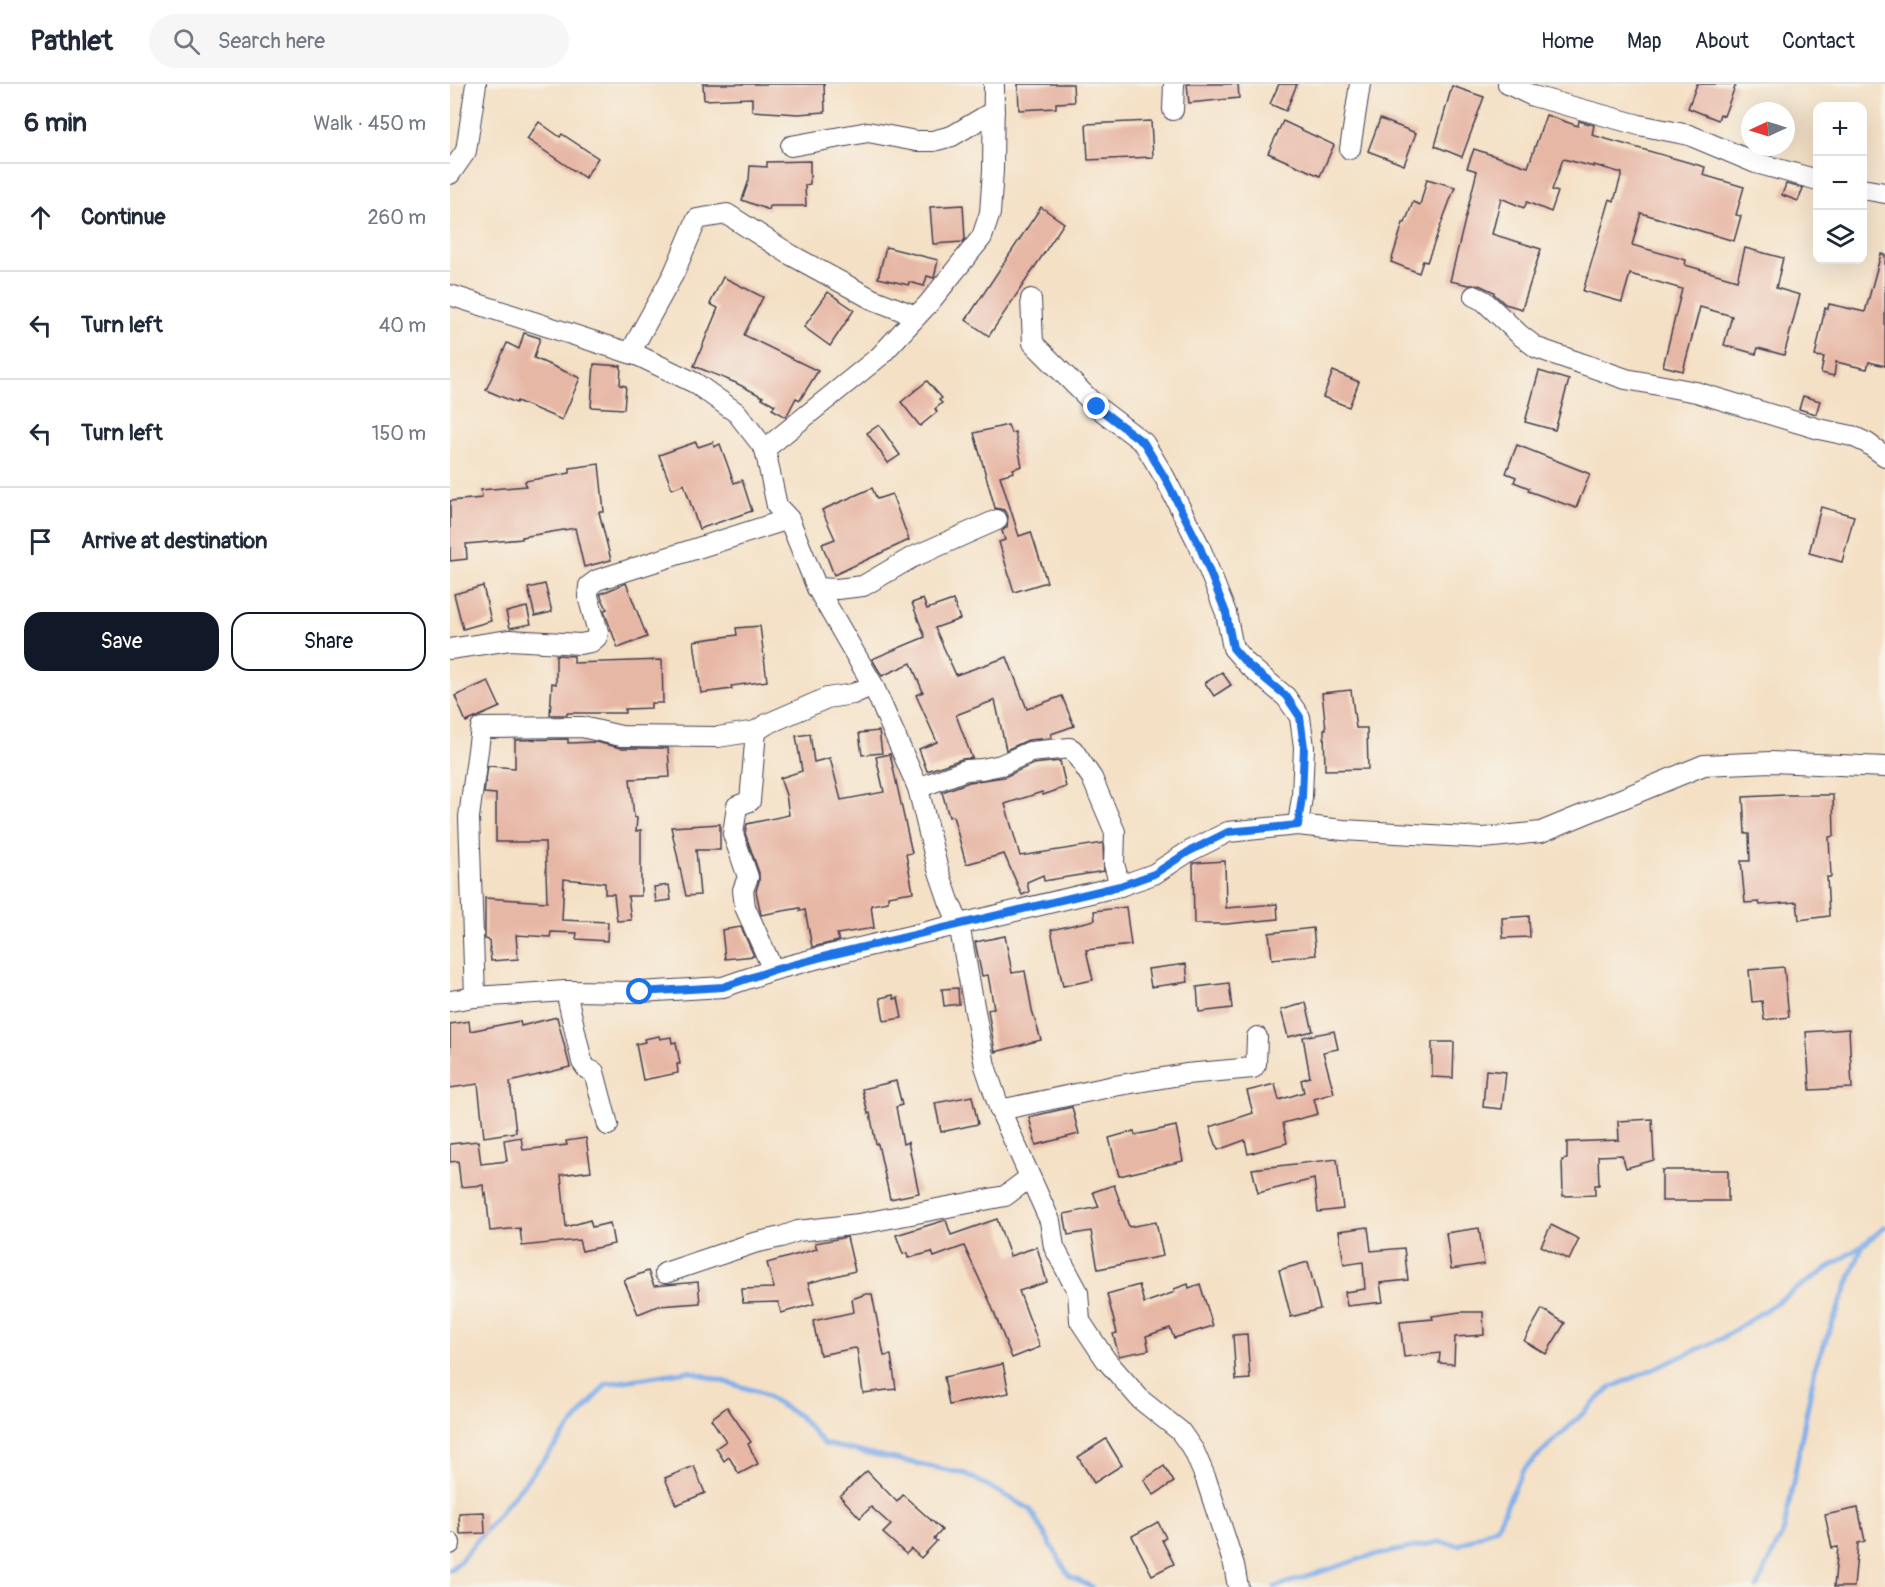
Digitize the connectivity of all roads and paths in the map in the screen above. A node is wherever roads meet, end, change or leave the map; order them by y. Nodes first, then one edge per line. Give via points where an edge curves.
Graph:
1 (476, 84) edge
2 (994, 84) edge
3 (1174, 84) edge
4 (1360, 84) edge
5 (1508, 84) edge
6 (1173, 110) dead end
7 (994, 111) junction
8 (792, 146) dead end
9 (1350, 149) dead end
10 (450, 174) edge
11 (1813, 179) edge
12 (1867, 190) edge
13 (1885, 193) edge
14 (450, 295) edge
15 (1474, 296) dead end
16 (1031, 299) dead end
17 (916, 316) junction
18 (630, 353) junction
19 (765, 449) junction
20 (1885, 456) edge
21 (789, 519) junction
22 (997, 520) dead end
23 (817, 588) junction
24 (450, 649) edge
25 (873, 685) junction
26 (756, 731) junction
27 (1885, 767) edge
28 (918, 789) junction
29 (1298, 825) junction
30 (1120, 886) junction
31 (959, 924) junction
32 (773, 970) junction
33 (566, 991) junction
34 (475, 997) junction
35 (450, 1001) edge
36 (450, 1006) edge
37 (1257, 1037) dead end
38 (1000, 1110) junction
39 (608, 1125) dead end
40 (1029, 1178) junction
41 (665, 1274) dead end
42 (1238, 1587) edge

1 - 10 street via 466,151
2 - 7 street
3 - 6 street
4 - 9 street
5 - 11 street via 1533,96 1689,135 1756,163
7 - 8 street via 952,136 933,141 868,132
7 - 17 street via 990,213 982,237
12 - 13 street
14 - 18 street
15 - 20 street via 1537,348 1626,378 1696,392 1852,436
16 - 29 street via 1033,343 1097,407 1144,443 1199,545 1226,613 1233,648 1286,696 1300,717 1304,747
17 - 18 street via 872,299 791,255 727,214 697,219 674,273
17 - 19 street via 880,356
18 - 19 street via 695,383 737,413
19 - 21 street via 777,506
21 - 23 street
21 - 24 street via 597,580 589,586 588,596 598,632 591,642 510,640
22 - 23 street via 911,558 863,586
23 - 25 street
25 - 26 street via 853,694 827,698
25 - 28 street
26 - 32 street via 750,801 737,806 733,834 748,877 743,890 745,907
26 - 34 street via 718,737 621,736 582,727 482,728 469,817
27 - 29 street via 1771,762 1704,765 1541,832 1484,838
28 - 30 street via 966,770 1001,765 1030,752 1070,748 1092,778 1115,832 1114,864
28 - 31 street via 937,866
29 - 30 street via 1228,832 1154,874
30 - 31 street
31 - 32 street
31 - 38 street via 985,1066
32 - 33 street via 723,987
33 - 34 street
33 - 39 street via 582,1062 594,1072
34 - 35 street
34 - 36 street
37 - 38 street via 1253,1068 1186,1074
38 - 40 street
40 - 41 street via 1005,1196 859,1224 798,1231
40 - 42 street via 1050,1221 1054,1247 1078,1292 1080,1321 1106,1360 1141,1400 1180,1431 1194,1451

